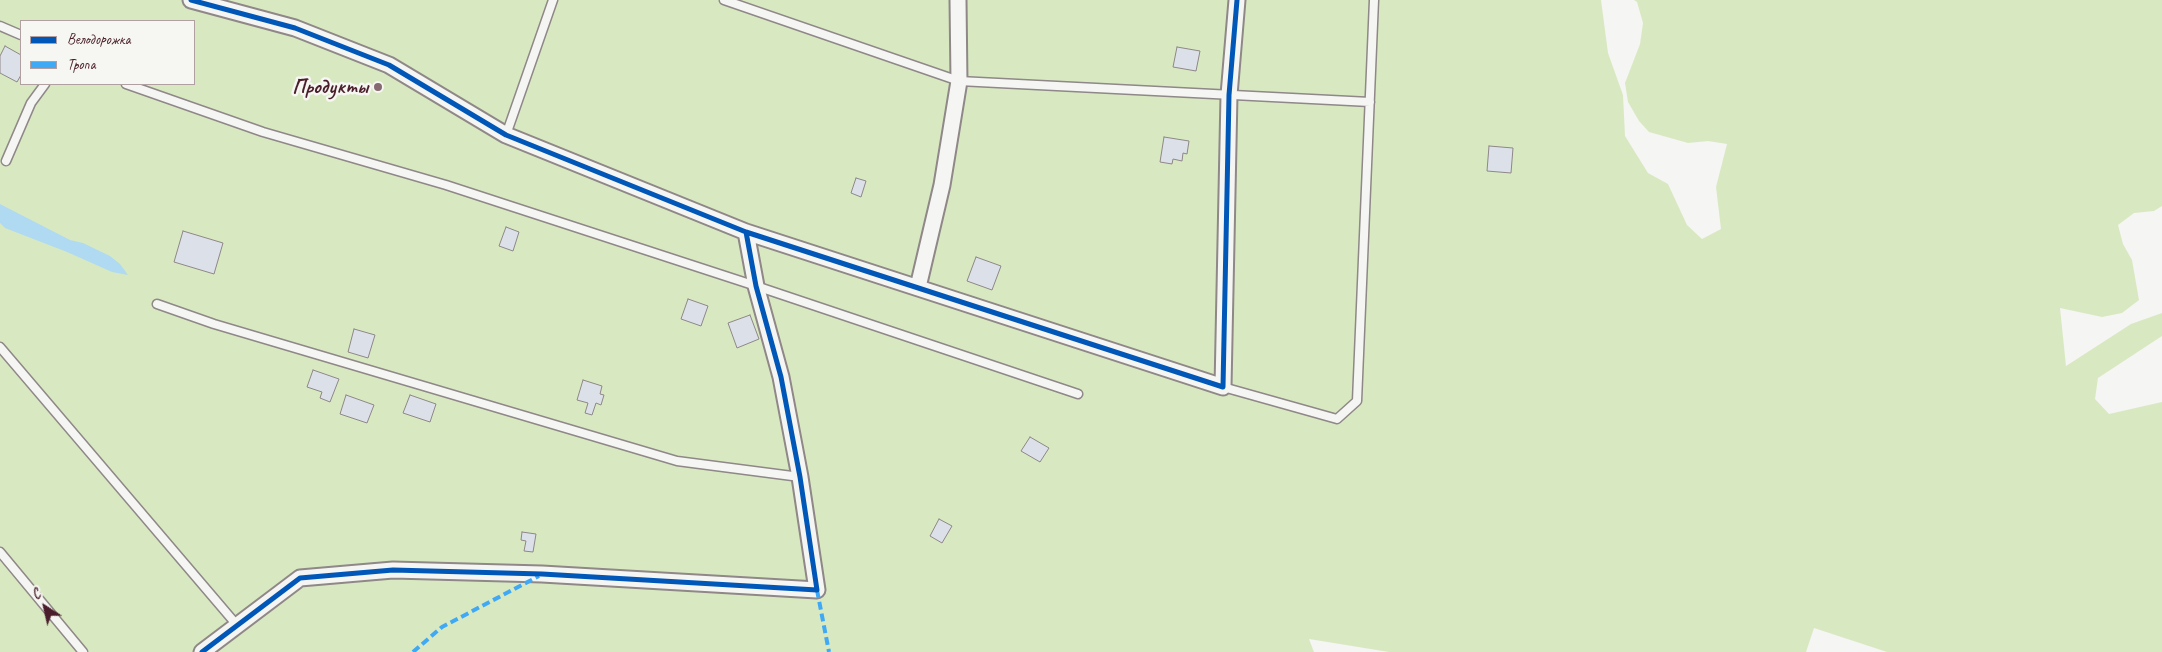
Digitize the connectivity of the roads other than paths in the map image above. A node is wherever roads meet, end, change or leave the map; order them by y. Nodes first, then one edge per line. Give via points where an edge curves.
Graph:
1 (191, 0) edge
2 (553, 0) edge
3 (724, 0) edge
4 (958, 0) edge
5 (1237, 0) edge
6 (1374, 0) edge
7 (0, 26) edge
8 (20, 35) edge
9 (959, 81) junction
10 (44, 85) edge
11 (129, 85) edge
12 (1229, 95) junction
13 (1370, 102) junction
14 (506, 136) junction
15 (6, 161) dead end
16 (746, 232) junction
17 (756, 286) junction
18 (918, 287) junction
19 (157, 304) dead end
20 (0, 347) edge
21 (1223, 387) junction
22 (1078, 394) dead end
23 (800, 478) junction
24 (0, 552) edge
25 (236, 624) junction
26 (83, 652) edge
27 (202, 652) edge

1 - 14 street via 295,28 389,65
2 - 14 lane
3 - 9 lane
4 - 9 street
5 - 12 street
6 - 13 lane
7 - 8 lane
9 - 12 lane
9 - 18 street via 942,186
10 - 15 lane via 31,103
11 - 17 lane via 262,132 446,185
12 - 13 lane
12 - 21 street
13 - 21 lane via 1357,401 1338,419
14 - 16 street
16 - 17 street
16 - 18 street
17 - 22 lane
17 - 23 street via 781,378
18 - 21 street
19 - 23 lane via 214,324 677,461
20 - 25 lane
23 - 25 street via 817,590 542,574 393,570 300,578
24 - 26 lane
25 - 27 street

